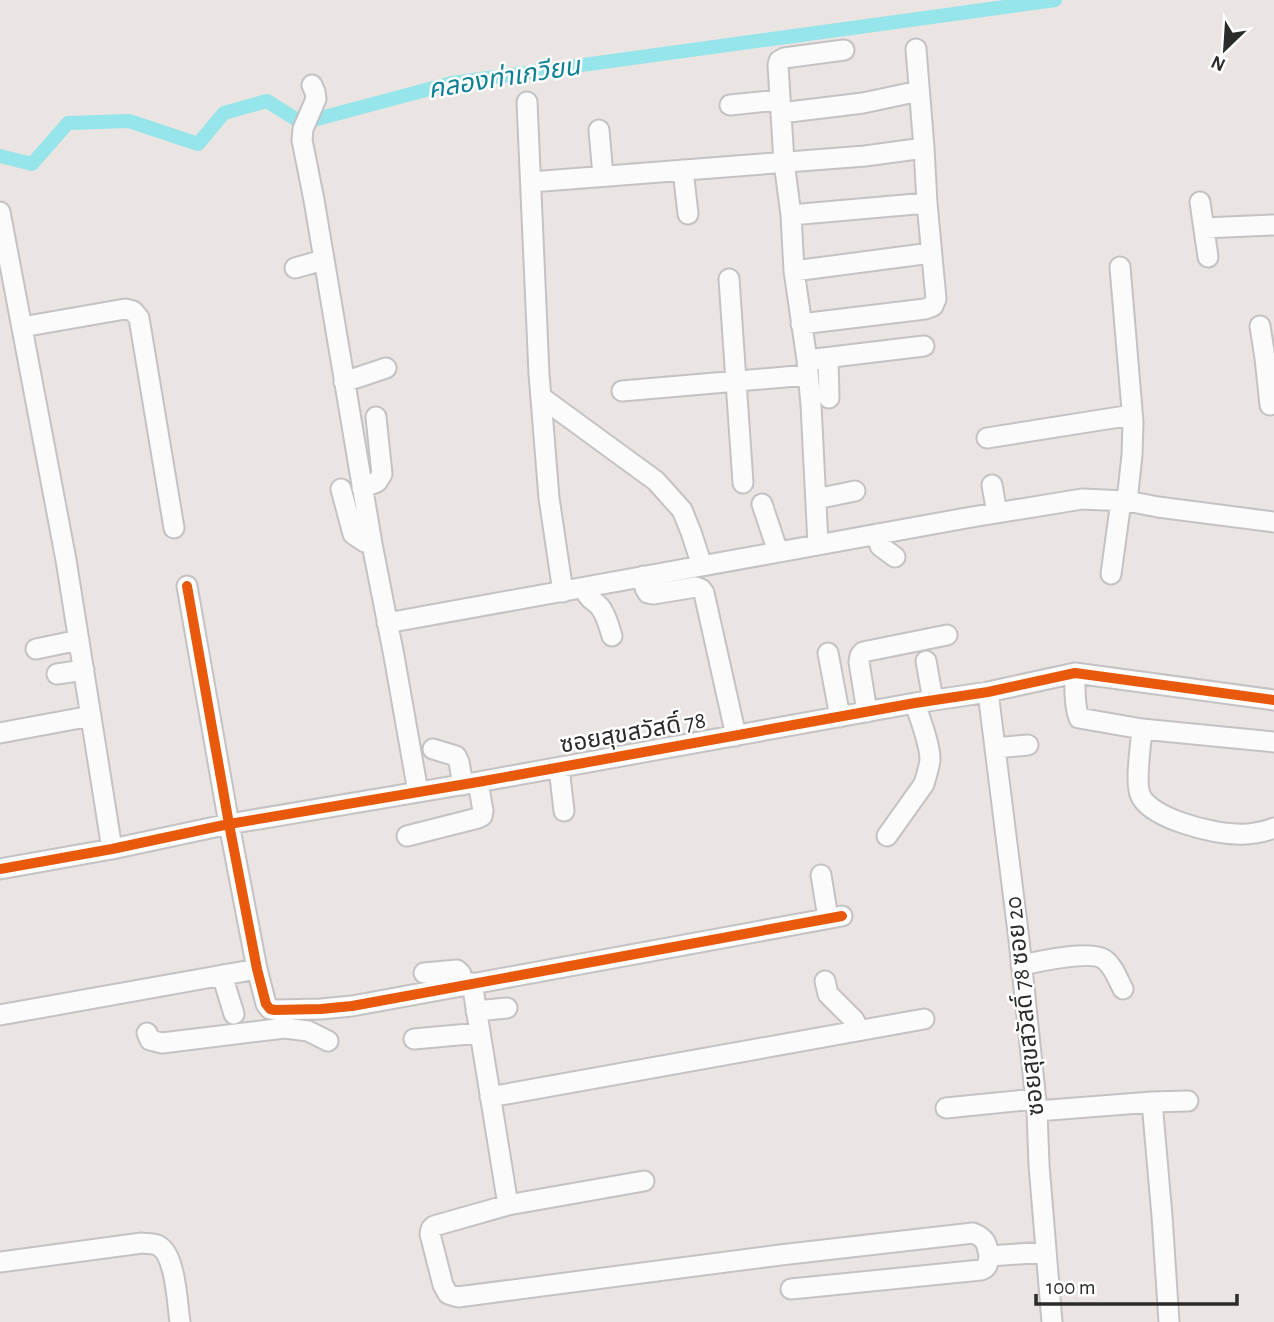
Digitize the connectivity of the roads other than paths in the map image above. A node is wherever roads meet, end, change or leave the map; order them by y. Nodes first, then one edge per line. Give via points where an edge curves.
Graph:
1 (916, 49) dead end
2 (844, 50) dead end
3 (919, 91) junction
4 (314, 92) dead end
5 (527, 102) dead end
6 (730, 105) dead end
7 (780, 106) junction
8 (599, 130) dead end
9 (924, 148) junction
10 (784, 162) junction
11 (683, 170) junction
12 (603, 176) junction
13 (531, 182) junction
14 (1200, 202) dead end
15 (927, 203) junction
16 (0, 212) edge
17 (688, 214) dead end
18 (791, 215) junction
19 (1274, 225) edge
20 (1204, 229) junction
21 (931, 253) junction
22 (1208, 257) dead end
23 (323, 260) junction
24 (5, 262) edge
25 (1120, 267) dead end
26 (295, 268) dead end
27 (794, 271) junction
28 (729, 279) dead end
29 (801, 324) junction
30 (1260, 326) dead end
31 (22, 327) junction
32 (924, 346) dead end
33 (828, 358) junction
34 (1270, 358) edge
35 (386, 368) dead end
36 (807, 368) junction
37 (736, 380) junction
38 (344, 382) junction
39 (622, 391) dead end
40 (541, 397) junction
41 (829, 398) dead end
42 (1270, 405) dead end
43 (1132, 415) junction
44 (376, 417) dead end
45 (987, 438) dead end
46 (743, 483) dead end
47 (992, 485) dead end
48 (362, 488) junction
49 (341, 489) dead end
50 (855, 491) dead end
51 (816, 499) junction
52 (1124, 501) junction
53 (762, 504) dead end
54 (997, 513) junction
55 (1274, 522) edge
56 (174, 528) dead end
57 (877, 534) junction
58 (372, 544) junction
59 (818, 544) junction
60 (778, 552) junction
61 (895, 556) dead end
62 (702, 566) junction
63 (1111, 574) dead end
64 (643, 576) junction
65 (187, 586) dead end
66 (584, 588) junction
67 (563, 592) junction
68 (387, 623) junction
69 (947, 635) dead end
70 (612, 636) dead end
71 (79, 640) junction
72 (36, 649) dead end
73 (828, 653) dead end
74 (926, 661) dead end
75 (84, 670) junction
76 (1075, 673) junction
77 (57, 674) dead end
78 (988, 692) junction
79 (1274, 700) edge
80 (924, 701) junction
81 (867, 712) junction
82 (91, 716) junction
83 (840, 717) junction
84 (1142, 729) junction
85 (0, 733) edge
86 (736, 736) junction
87 (1274, 742) edge
88 (1028, 745) dead end
89 (995, 748) junction
90 (433, 749) dead end
91 (559, 768) junction
92 (471, 783) junction
93 (418, 792) junction
94 (564, 811) dead end
95 (229, 824) junction
96 (1274, 828) edge
97 (407, 836) dead end
98 (887, 836) dead end
99 (112, 849) junction
100 (0, 869) edge
101 (821, 875) dead end
102 (1021, 965) junction
103 (257, 969) junction
104 (424, 973) dead end
105 (222, 975) junction
106 (825, 981) dead end
107 (467, 984) junction
108 (1123, 989) dead end
109 (507, 1008) dead end
110 (270, 1009) junction
111 (476, 1011) junction
112 (234, 1014) dead end
113 (0, 1015) edge
114 (924, 1019) dead end
115 (267, 1030) junction
116 (859, 1030) junction
117 (147, 1033) dead end
118 (480, 1033) junction
119 (414, 1039) dead end
120 (328, 1041) dead end
121 (490, 1097) junction
122 (1188, 1101) dead end
123 (1152, 1102) junction
124 (1036, 1105) junction
125 (946, 1108) dead end
126 (644, 1181) dead end
127 (508, 1205) junction
128 (1046, 1252) junction
129 (989, 1256) junction
130 (0, 1262) edge
131 (791, 1289) dead end
132 (180, 1322) edge
133 (1052, 1322) edge
134 (1169, 1322) edge

1 - 3 street
2 - 7 street via 779,61
3 - 7 street via 863,103
3 - 9 street
4 - 23 street via 302,140
5 - 13 street
6 - 7 street
7 - 10 street
8 - 12 street
9 - 10 street
9 - 15 street
10 - 11 street
10 - 18 street
11 - 12 street
11 - 17 street
12 - 13 street
13 - 40 street
14 - 20 street
15 - 18 street
15 - 21 street
16 - 24 street
18 - 27 street
19 - 20 street
20 - 22 street
21 - 27 street
21 - 29 street via 933,306
23 - 26 street
23 - 38 street
24 - 31 street
25 - 43 street
27 - 29 street
28 - 37 street
29 - 36 street
30 - 34 street
31 - 56 street via 125,309 139,318
31 - 71 street
32 - 33 street
33 - 36 street
33 - 41 street
34 - 42 street
35 - 38 street
36 - 37 street
36 - 51 street
37 - 39 street
37 - 46 street
38 - 48 street
40 - 62 street via 656,481 682,510
40 - 67 street
43 - 45 street
43 - 52 street via 1132,455
44 - 48 street via 382,474 377,482
47 - 54 street
48 - 58 street
49 - 58 street via 353,534
50 - 51 street
51 - 59 street
52 - 54 street via 1082,499
52 - 55 street
52 - 63 street
53 - 60 street
54 - 57 street
57 - 59 street
57 - 61 street via 880,546
58 - 68 street
59 - 60 street
60 - 62 street
62 - 64 street
64 - 66 street
64 - 86 street via 648,593 695,587 705,593
65 - 95 street
66 - 67 street
66 - 70 street via 604,612
67 - 68 street
68 - 93 street
69 - 81 street via 863,652 859,662
71 - 72 street
71 - 75 street
73 - 83 street
74 - 80 street
75 - 77 street
75 - 82 street
76 - 78 street, ซอยสุขสวัสดิ์ 78
76 - 79 street, ซอยสุขสวัสดิ์ 78
76 - 84 street via 1079,718
78 - 80 street, ซอยสุขสวัสดิ์ 78
78 - 89 street, ซอยสุขสวัสดิ์ 78 ซอย 20
80 - 81 street, ซอยสุขสวัสดิ์ 78
80 - 98 street via 930,760 927,775
81 - 83 street, ซอยสุขสวัสดิ์ 78
82 - 85 street
82 - 99 street
83 - 86 street, ซอยสุขสวัสดิ์ 78
84 - 87 street
84 - 96 street via 1139,792 1153,810 1212,832 1239,835
86 - 91 street, ซอยสุขสวัสดิ์ 78
88 - 89 street
89 - 102 street, ซอยสุขสวัสดิ์ 78 ซอย 20
90 - 92 street via 456,756
91 - 92 street, ซอยสุขสวัสดิ์ 78
91 - 94 street
92 - 93 street, ซอยสุขสวัสดิ์ 78
92 - 97 street via 482,816
93 - 95 street, ซอยสุขสวัสดิ์ 78
95 - 99 street, ซอยสุขสวัสดิ์ 78
95 - 103 street
99 - 100 street, ซอยสุขสวัสดิ์ 78
101 - 107 street via 835,917
102 - 108 street via 1076,955 1102,957
102 - 124 street, ซอยสุขสวัสดิ์ 78 ซอย 20
103 - 105 street
103 - 110 street
104 - 107 street via 457,970
105 - 112 street
105 - 113 street
106 - 116 street via 828,993
107 - 110 street via 358,1005
107 - 111 street
109 - 111 street
110 - 115 street
111 - 118 street
114 - 116 street
115 - 117 street via 162,1043 150,1040
115 - 120 street via 309,1031
116 - 121 street
118 - 119 street
118 - 121 street
121 - 127 street
122 - 123 street
123 - 124 street
123 - 134 street
124 - 125 street
124 - 128 street, ซอยสุขสวัสดิ์ 78 ซอย 20
126 - 127 street
127 - 129 street via 430,1229 448,1294 458,1297 974,1233 986,1240
128 - 129 street
128 - 133 street, ซอยสุขสวัสดิ์ 78 ซอย 20
129 - 131 street via 988,1265 981,1270
130 - 132 street via 157,1244 171,1261

